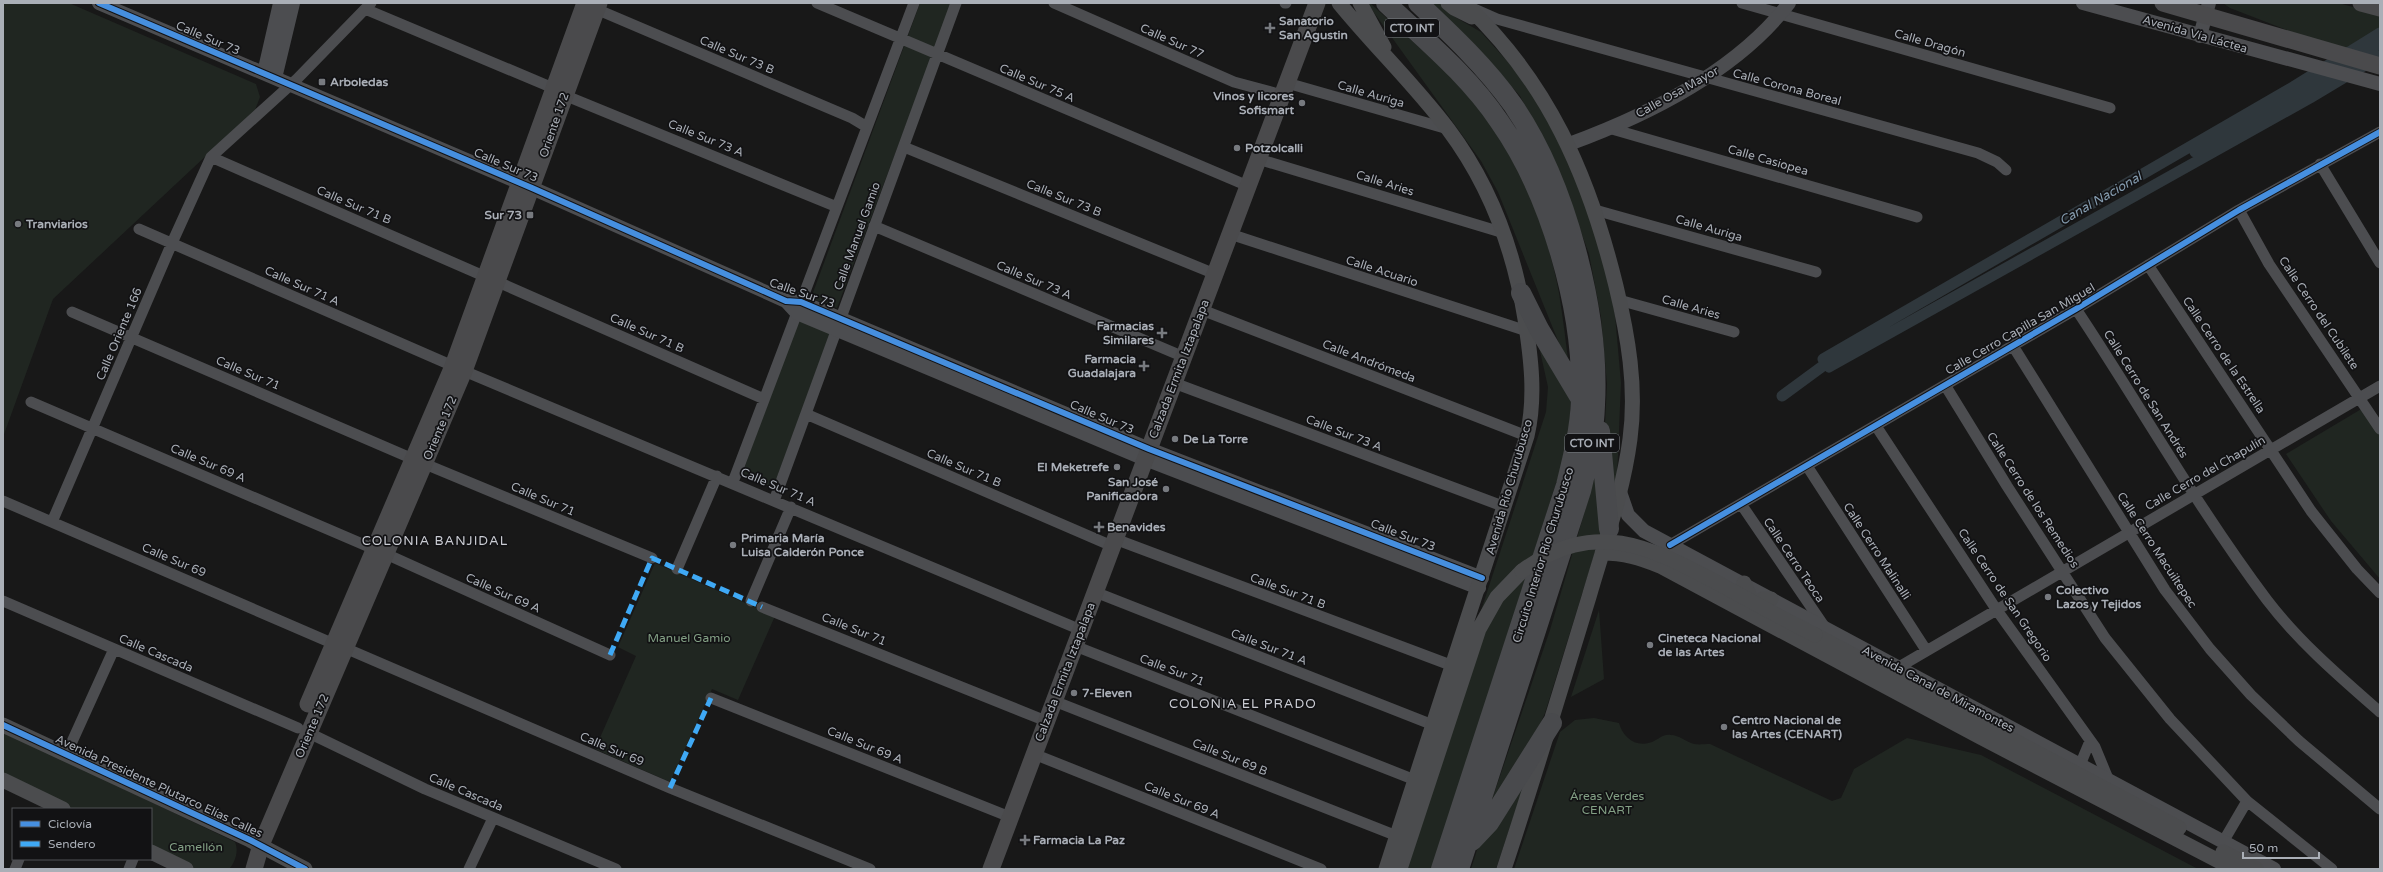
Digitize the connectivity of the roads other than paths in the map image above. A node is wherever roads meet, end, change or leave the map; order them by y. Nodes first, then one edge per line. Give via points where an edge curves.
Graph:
1 (99, 3) edge
2 (280, 3) edge
3 (293, 3) edge
4 (817, 3) edge
5 (914, 3) edge
6 (956, 3) edge
7 (1054, 3) edge
8 (1317, 3) edge
9 (1339, 3) edge
10 (1360, 3) edge
11 (1386, 3) edge
12 (1418, 3) edge
13 (1448, 3) edge
14 (1742, 3) edge
15 (2083, 3) edge
16 (2163, 3) edge
17 (2361, 3) edge
18 (589, 5) edge
19 (1465, 5) edge
20 (368, 6) edge
21 (1785, 8) edge
22 (2380, 8) edge
23 (2208, 9) edge
24 (1482, 22) junction
25 (2200, 36) junction
26 (900, 40) junction
27 (937, 55) junction
28 (2375, 64) edge
29 (1400, 74) junction
30 (269, 76) junction
31 (1707, 78) junction
32 (2380, 84) edge
33 (290, 85) junction
34 (1284, 89) junction
35 (559, 92) junction
36 (2110, 108) dead end
37 (867, 126) junction
38 (1612, 128) junction
39 (1448, 129) junction
40 (2380, 132) edge
41 (1569, 144) junction
42 (904, 147) junction
43 (211, 157) junction
44 (1258, 159) junction
45 (2320, 164) junction
46 (2006, 170) dead end
47 (526, 186) junction
48 (1248, 186) junction
49 (837, 207) junction
50 (1595, 210) junction
51 (2239, 210) junction
52 (1917, 217) dead end
53 (874, 226) junction
54 (139, 229) dead end
55 (1504, 233) junction
56 (1230, 234) junction
57 (172, 243) junction
58 (2380, 263) edge
59 (2148, 265) junction
60 (1816, 272) dead end
61 (1215, 274) junction
62 (492, 279) junction
63 (1521, 294) junction
64 (1619, 300) junction
65 (799, 307) junction
66 (2076, 309) junction
67 (1202, 310) junction
68 (72, 312) dead end
69 (839, 324) junction
70 (1527, 331) junction
71 (1734, 332) dead end
72 (132, 338) junction
73 (2013, 346) junction
74 (1184, 358) junction
75 (459, 369) junction
76 (1174, 383) junction
77 (1945, 385) junction
78 (2380, 386) edge
79 (2360, 398) junction
80 (764, 399) junction
81 (31, 402) dead end
82 (1588, 402) junction
83 (806, 414) junction
84 (1876, 426) junction
85 (92, 428) junction
86 (2380, 429) edge
87 (1527, 436) junction
88 (2271, 449) junction
89 (1147, 454) junction
90 (419, 461) junction
91 (1807, 466) junction
92 (717, 476) junction
93 (733, 482) junction
94 (1620, 492) junction
95 (2194, 494) junction
96 (3, 500) edge
97 (774, 500) junction
98 (1741, 504) junction
99 (791, 507) junction
100 (1505, 507) junction
101 (52, 522) junction
102 (1609, 529) junction
103 (2129, 532) junction
104 (1114, 542) junction
105 (1670, 545) junction
106 (380, 551) junction
107 (1602, 553) junction
108 (652, 558) dead end
109 (677, 569) dead end
110 (2064, 570) junction
111 (1480, 583) junction
112 (1744, 583) junction
113 (1095, 592) junction
114 (2380, 593) edge
115 (1771, 599) junction
116 (3, 601) edge
117 (751, 601) dead end
118 (1731, 606) junction
119 (762, 607) dead end
120 (1996, 609) junction
121 (1754, 618) junction
122 (1081, 630) junction
123 (1820, 632) junction
124 (340, 646) junction
125 (1075, 646) junction
126 (114, 649) junction
127 (1926, 650) junction
128 (610, 655) dead end
129 (1453, 666) junction
130 (1899, 667) junction
131 (1917, 678) junction
132 (711, 698) dead end
133 (1054, 701) junction
134 (1947, 704) junction
135 (2380, 712) edge
136 (1046, 721) junction
137 (1552, 723) junction
138 (3, 725) edge
139 (1433, 725) junction
140 (303, 730) junction
141 (2090, 741) junction
142 (1034, 754) junction
143 (66, 755) junction
144 (2080, 764) junction
145 (3, 780) edge
146 (1415, 780) junction
147 (2109, 781) junction
148 (2247, 801) junction
149 (43, 805) edge
150 (58, 808) edge
151 (2380, 809) edge
152 (1010, 817) junction
153 (493, 818) junction
154 (1396, 836) junction
155 (2223, 842) junction
156 (255, 843) junction
157 (1466, 849) junction
158 (152, 852) edge
159 (2322, 864) edge
160 (995, 868) edge
161 (186, 869) edge
162 (242, 869) edge
163 (254, 869) edge
164 (305, 869) edge
165 (469, 869) edge
166 (616, 869) edge
167 (870, 869) edge
168 (1321, 869) edge
169 (1386, 869) edge
170 (1400, 869) edge
171 (1441, 869) edge
172 (1459, 869) edge
173 (1504, 869) edge
174 (2234, 869) edge
175 (2256, 869) edge
176 (2274, 869) edge
177 (2332, 869) edge

1 - 30 street, Calle Sur 73
2 - 30 street
3 - 30 street
4 - 26 street, Calle Sur 75 A
5 - 26 street
6 - 27 street, Calle Manuel Gamio
7 - 34 street, Calle Sur 77 via 1234,82
8 - 34 main road, Calzada Ermita Iztapalapa
9 - 29 main road, Avenida Río Churubusco / CTO INT
10 - 29 main road
11 - 82 highway, Circuito Interior Río Churubusco / CTO INT via 1471,86 1499,120 1522,159 1542,202 1556,242 1571,298
12 - 82 highway, Circuito Interior Río Churubusco / CTO INT via 1484,69 1513,106 1535,143 1552,180 1574,245 1586,297 1594,356
13 - 24 main road
14 - 21 street, Calle Dragón
15 - 25 street, Avenida Vía Láctea
16 - 23 main road, Avenida Vía Láctea
17 - 22 main road
18 - 35 main road, Oriente 172
18 - 37 street, Calle Sur 73 B
19 - 24 main road, CTO INT
19 - 31 street, Calle Corona Boreal via 1497,19
20 - 33 street
20 - 35 street, Calle Sur 73 A
21 - 31 street, Calle Osa Mayor via 1740,54
21 - 36 street, Calle Dragón
23 - 25 street
23 - 28 main road, Avenida Vía Láctea
24 - 41 main road, CTO INT via 1534,84
25 - 32 street, Avenida Vía Láctea
26 - 27 street, Calle Sur 75 A
26 - 37 street
27 - 42 street, Calle Manuel Gamio
27 - 48 street, Calle Sur 75 A
29 - 39 main road, Avenida Río Churubusco / CTO INT
30 - 33 street, Calle Sur 73
31 - 38 street, Calle Osa Mayor
31 - 46 street, Calle Corona Boreal via 1978,153 1997,162
33 - 43 street
33 - 47 street, Calle Sur 73
34 - 39 street, Calle Auriga
34 - 44 main road, Calzada Ermita Iztapalapa
35 - 47 main road, Oriente 172
35 - 49 street, Calle Sur 73 A
37 - 49 street
38 - 41 street, Calle Osa Mayor
38 - 52 street, Calle Casiopea
39 - 55 main road, Avenida Río Churubusco / CTO INT via 1478,176
40 - 45 street, Calle Cerro Capilla San Miguel
41 - 50 main road, CTO INT
42 - 53 street, Calle Manuel Gamio
42 - 61 street, Calle Sur 73 B
43 - 57 street, Calle Oriente 166
43 - 62 street, Calle Sur 71 B
44 - 48 main road, Calzada Ermita Iztapalapa
44 - 55 street, Calle Aries
45 - 51 street, Calle Cerro Capilla San Miguel
45 - 58 street
47 - 62 main road, Oriente 172
47 - 65 street, Calle Sur 73
48 - 56 main road, Calzada Ermita Iztapalapa
49 - 65 street
50 - 60 street, Calle Auriga
50 - 64 main road, CTO INT
51 - 59 street, Calle Cerro Capilla San Miguel
51 - 79 street, Calle Cerro del Cubilete via 2269,264
53 - 69 street, Calle Manuel Gamio
53 - 74 street, Calle Sur 73 A
54 - 57 street, Calle Sur 71 A
55 - 63 main road, Avenida Río Churubusco / CTO INT
56 - 61 main road, Calzada Ermita Iztapalapa
56 - 70 street, Calle Acuario
57 - 72 street, Calle Oriente 166
57 - 75 street, Calle Sur 71 A
59 - 66 street, Calle Cerro Capilla San Miguel
59 - 88 street, Calle Cerro de la Estrella
61 - 67 main road, Calzada Ermita Iztapalapa
62 - 75 main road, Oriente 172
62 - 80 street, Calle Sur 71 B
63 - 70 main road, Avenida Río Churubusco / CTO INT
63 - 82 highway via 1539,329
64 - 71 street, Calle Aries
64 - 94 main road, CTO INT via 1628,343 1633,395 1630,438
65 - 69 street, Calle Sur 73
65 - 80 street
66 - 73 street, Calle Cerro Capilla San Miguel
66 - 95 street, Calle Cerro de San Andrés
67 - 74 main road, Calzada Ermita Iztapalapa
67 - 87 street, Calle Andrómeda
68 - 72 street, Calle Sur 71
69 - 83 street, Calle Manuel Gamio
69 - 89 street, Calle Sur 73
70 - 87 main road, Avenida Río Churubusco / CTO INT via 1532,384
72 - 85 street, Calle Oriente 166
72 - 90 street, Calle Sur 71
73 - 77 street, Calle Cerro Capilla San Miguel
73 - 103 street, Calle Cerro Macuiltepec
74 - 76 main road, Calzada Ermita Iztapalapa
75 - 90 main road, Oriente 172
75 - 92 street, Calle Sur 71 A
76 - 89 main road, Calzada Ermita Iztapalapa
76 - 100 street, Calle Sur 73 A
77 - 84 street, Calle Cerro Capilla San Miguel
77 - 110 street, Calle Cerro de los Remedios via 2007,486
78 - 79 street, Calle Cerro del Chapulín
79 - 86 street, Calle Cerro del Cubilete
79 - 88 street, Calle Cerro del Chapulín
80 - 93 street
81 - 85 street, Calle Sur 69 A
82 - 102 highway via 1601,437
82 - 157 highway, Circuito Interior Río Churubusco / CTO INT via 1592,445 1577,505
82 - 171 highway, Circuito Interior Río Churubusco / CTO INT via 1566,485
83 - 97 street, Calle Manuel Gamio
83 - 104 street, Calle Sur 71 B
84 - 91 street, Calle Cerro Capilla San Miguel
84 - 120 street, Calle Cerro de San Gregorio
85 - 101 street, Calle Oriente 166
85 - 106 street, Calle Sur 69 A
87 - 100 main road, Avenida Río Churubusco / CTO INT
88 - 95 street, Calle Cerro del Chapulín
88 - 114 street, Calle Cerro de la Estrella via 2311,511 2357,569
89 - 104 main road, Calzada Ermita Iztapalapa
89 - 111 street, Calle Sur 73
90 - 106 main road, Oriente 172
90 - 108 street, Calle Sur 71
91 - 98 street, Calle Cerro Capilla San Miguel
91 - 127 street, Calle Cerro Malinalli
92 - 93 street, Calle Sur 71 A
92 - 109 street
93 - 97 street, Calle Sur 71 A
94 - 102 main road, CTO INT
94 - 105 street, Avenida Canal de Miramontes via 1628,515 1637,526
95 - 103 street, Calle Cerro del Chapulín
95 - 135 street, Calle Cerro de San Andrés via 2267,600 2298,635
96 - 101 street, Calle Sur 69
97 - 99 street, Calle Sur 71 A
98 - 105 street, Calle Cerro Capilla San Miguel
98 - 123 street, Calle Cerro Teoca
99 - 117 street
99 - 122 street, Calle Sur 71 A
100 - 111 main road, Avenida Río Churubusco / CTO INT
101 - 124 street, Calle Sur 69
102 - 107 main road, CTO INT
103 - 110 street, Calle Cerro del Chapulín
103 - 151 street, Calle Cerro Macuiltepec via 2165,590 2210,649 2299,741
104 - 113 main road, Calzada Ermita Iztapalapa
104 - 129 street, Calle Sur 71 B
105 - 112 street, Avenida Canal de Miramontes
106 - 124 main road, Oriente 172
106 - 128 street, Calle Sur 69 A
107 - 118 main road, Avenida Canal de Miramontes via 1637,556
107 - 137 main road, CTO INT
110 - 120 street, Calle Cerro del Chapulín
110 - 148 street, Calle Cerro de los Remedios via 2105,638 2170,719
111 - 129 main road, Avenida Río Churubusco / CTO INT
112 - 115 street, Avenida Canal de Miramontes
112 - 118 main road via 1749,591 1747,600 1742,605
113 - 122 main road, Calzada Ermita Iztapalapa
113 - 139 street, Calle Sur 71 A
115 - 121 main road via 1763,599 1756,603 1753,610
115 - 123 street, Avenida Canal de Miramontes
116 - 126 street, Calle Cascada
118 - 121 main road, Avenida Canal de Miramontes
119 - 136 street, Calle Sur 71
120 - 127 street, Calle Cerro del Chapulín
120 - 141 street, Calle Cerro de San Gregorio
121 - 174 main road, Avenida Canal de Miramontes
122 - 125 main road, Calzada Ermita Iztapalapa
123 - 130 street, Avenida Canal de Miramontes
123 - 134 main road, Avenida Canal de Miramontes
123 - 170 main road, bridge via 1645,548 1621,543 1596,542 1570,546 1545,556 1522,571 1505,587 1490,607 1479,629
124 - 140 main road, Oriente 172
124 - 167 street, Calle Sur 69 via 670,788
125 - 133 main road, Calzada Ermita Iztapalapa
125 - 146 street, Calle Sur 71
126 - 140 street, Calle Cascada
126 - 143 street
127 - 130 street, Calle Cerro del Chapulín
129 - 139 main road, Avenida Río Churubusco / CTO INT
130 - 131 street, Avenida Canal de Miramontes
131 - 134 main road
131 - 144 street, Avenida Canal de Miramontes
132 - 152 street, Calle Sur 69 A
133 - 136 main road, Calzada Ermita Iztapalapa
133 - 154 street, Calle Sur 69 B
134 - 175 main road, Avenida Canal de Miramontes
136 - 142 main road, Calzada Ermita Iztapalapa
137 - 157 highway via 1489,823
137 - 173 main road, CTO INT
138 - 143 main road, Avenida Presidente Plutarco Elías Calles
139 - 146 main road, Avenida Río Churubusco / CTO INT
140 - 153 street, Calle Cascada via 425,789
140 - 156 main road, Oriente 172
141 - 144 street
141 - 147 street, Calle Cerro de San Gregorio
142 - 152 main road, Calzada Ermita Iztapalapa
142 - 168 street, Calle Sur 69 A
143 - 156 main road, Avenida Presidente Plutarco Elías Calles
144 - 147 street, Avenida Canal de Miramontes
145 - 149 main road
146 - 154 main road, Avenida Río Churubusco / CTO INT
147 - 155 street, Avenida Canal de Miramontes
148 - 155 street
148 - 159 street, Calle Cerro de los Remedios
149 - 150 main road
152 - 160 main road, Calzada Ermita Iztapalapa
153 - 165 street
153 - 166 street, Calle Cascada
154 - 169 main road, Avenida Río Churubusco / CTO INT
155 - 176 street, Avenida Canal de Miramontes
156 - 162 main road
156 - 163 main road
156 - 164 main road, Avenida Presidente Plutarco Elías Calles
157 - 172 highway, Circuito Interior Río Churubusco / CTO INT
158 - 161 main road
159 - 177 street, Calle Cerro de los Remedios

